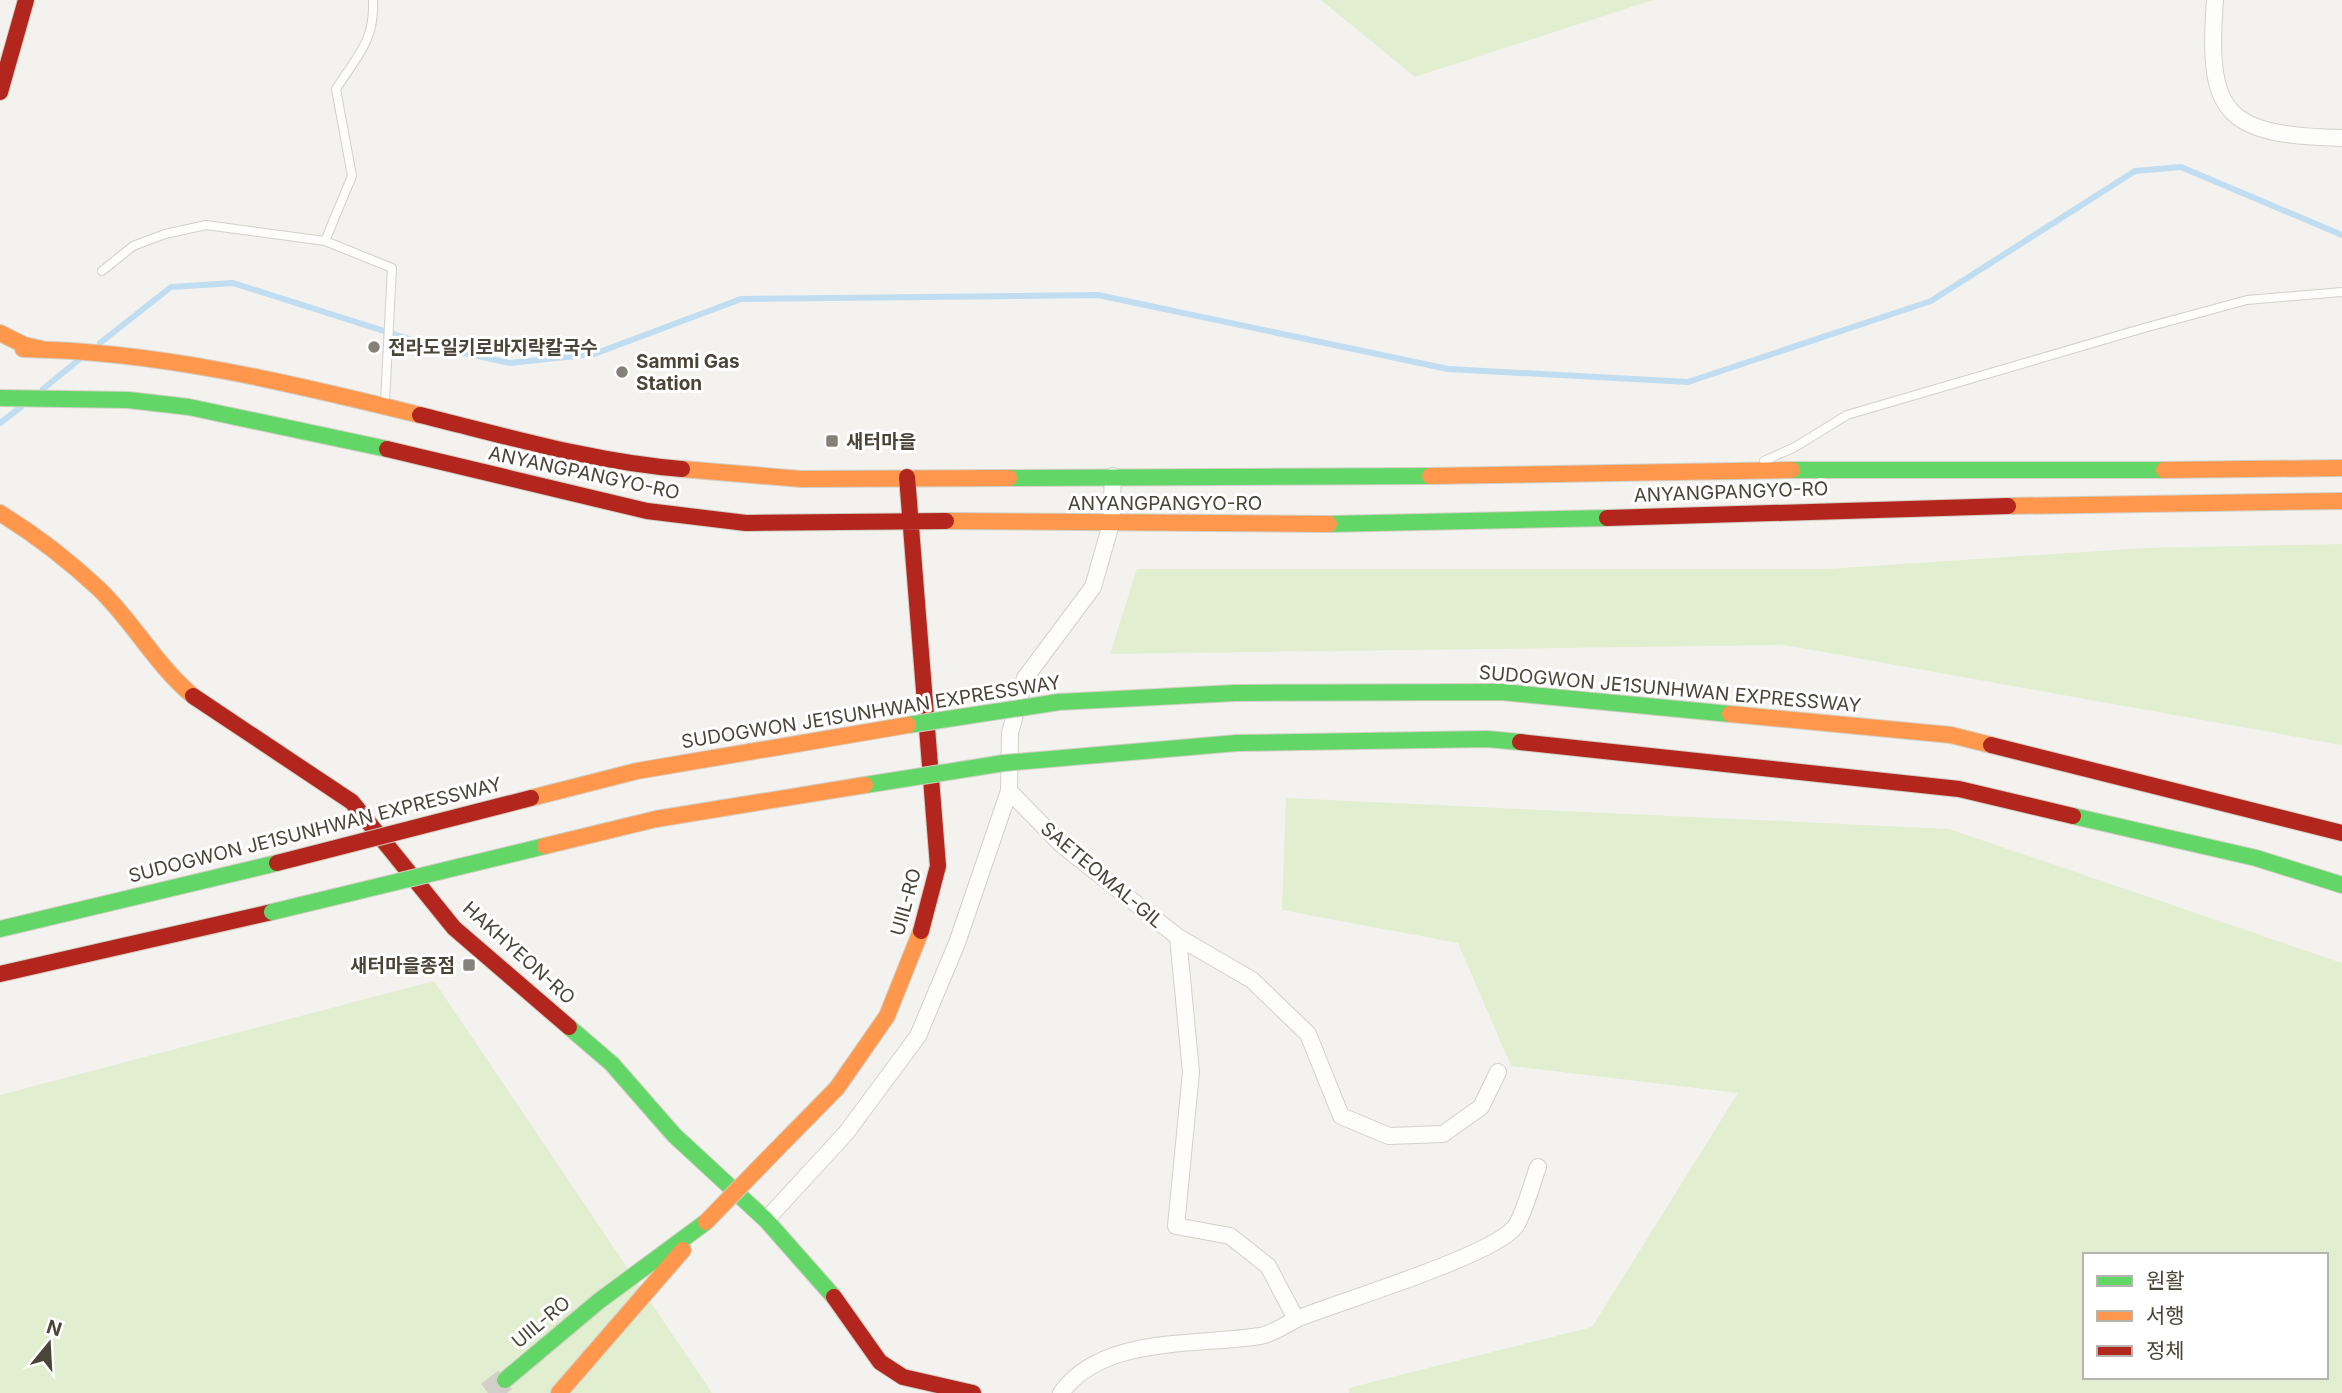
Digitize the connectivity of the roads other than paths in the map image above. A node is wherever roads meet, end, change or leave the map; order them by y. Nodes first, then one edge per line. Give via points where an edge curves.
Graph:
1 (26, 0) edge
2 (373, 0) edge
3 (2215, 0) edge
4 (0, 92) edge
5 (2342, 138) edge
6 (326, 242) junction
7 (102, 271) dead end
8 (2342, 292) edge
9 (0, 333) edge
10 (0, 348) edge
11 (42, 349) junction
12 (0, 398) edge
13 (384, 407) junction
14 (2342, 468) edge
15 (1742, 471) junction
16 (1113, 476) junction
17 (907, 478) junction
18 (2342, 500) edge
19 (0, 513) edge
20 (908, 520) junction
21 (1111, 524) junction
22 (1009, 791) junction
23 (2342, 833) edge
24 (2342, 885) edge
25 (0, 929) edge
26 (1178, 937) junction
27 (0, 974) edge
28 (1498, 1072) dead end
29 (1538, 1167) dead end
30 (765, 1220) junction
31 (706, 1222) junction
32 (1296, 1320) junction
33 (505, 1380) tunnel mouth
34 (559, 1393) edge
35 (973, 1393) edge
36 (1061, 1393) edge

1 - 4 main road
2 - 6 lane via 369,42 337,89 352,176
3 - 5 street via 2211,59 2220,97 2238,118 2277,135
6 - 7 lane via 206,225 133,246
6 - 13 lane via 392,268
8 - 15 lane via 2247,300 1847,415 1796,447
9 - 11 main road
10 - 11 main road, ANYANGPANGYO-RO
11 - 13 main road, ANYANGPANGYO-RO via 177,362
12 - 20 main road, ANYANGPANGYO-RO via 128,400 189,407 302,429 647,511 746,523
13 - 17 main road, ANYANGPANGYO-RO via 652,467 802,479
14 - 15 main road, ANYANGPANGYO-RO
15 - 16 main road, ANYANGPANGYO-RO
16 - 17 main road, ANYANGPANGYO-RO
16 - 21 street
17 - 20 main road, UIIL-RO
18 - 21 main road, ANYANGPANGYO-RO via 1864,508 1517,522
19 - 30 main road, HAKHYEON-RO via 99,589 161,667 192,695 352,802 454,928 612,1063 674,1135
20 - 21 main road, ANYANGPANGYO-RO
20 - 31 main road, UIIL-RO, bridge via 938,866 918,943 887,1016 837,1088
21 - 22 street via 1093,586 1025,678 1010,733
22 - 26 street, SAETEOMAL-GIL via 1062,845
22 - 30 street via 957,943 918,1036 846,1133
23 - 25 main road, SUDOGWON JE1SUNHWAN EXPRESSWAY, bridge via 1951,735 1501,692 1235,693 1059,702 650,769
24 - 27 main road, bridge via 2256,858 1959,789 1487,740 1237,743 1004,764 656,819
26 - 28 street via 1252,980 1308,1034 1341,1116 1390,1136 1443,1134 1481,1107
26 - 32 street, SAETEOMAL-GIL via 1191,1072 1176,1226 1230,1237 1268,1266
29 - 32 street via 1515,1227 1485,1248
30 - 35 main road, HAKHYEON-RO via 849,1314 880,1362 904,1377
31 - 33 main road, UIIL-RO
31 - 34 main road, UIIL-RO
32 - 36 street via 1263,1336 1159,1345 1105,1359 1069,1381

